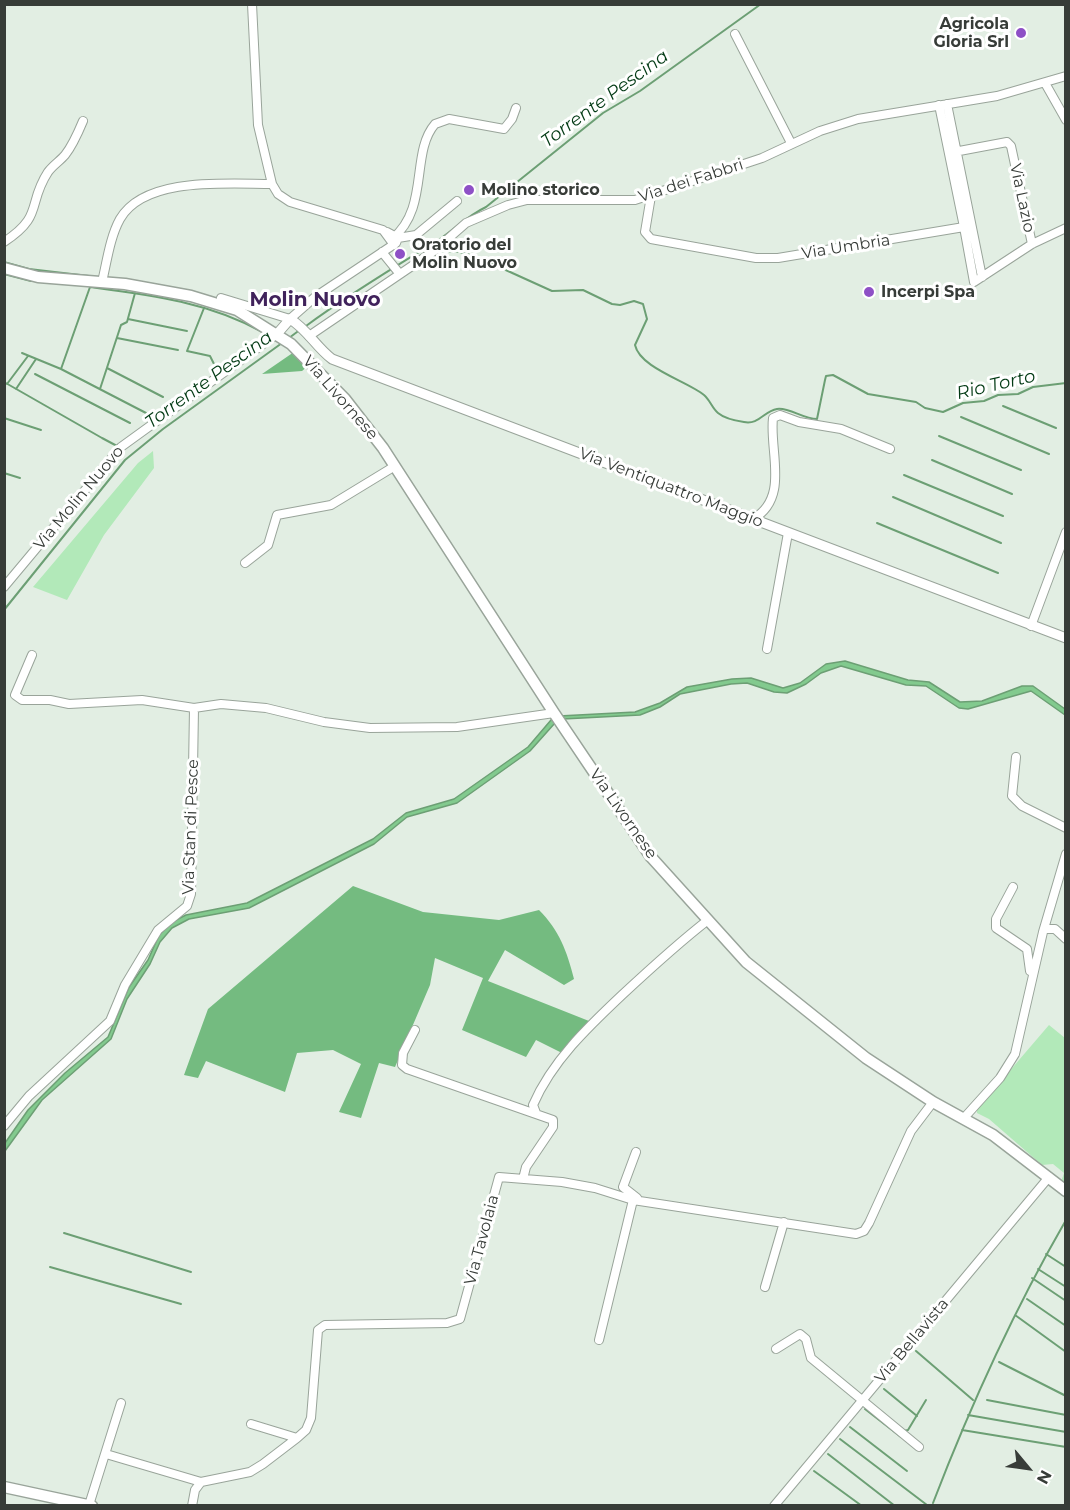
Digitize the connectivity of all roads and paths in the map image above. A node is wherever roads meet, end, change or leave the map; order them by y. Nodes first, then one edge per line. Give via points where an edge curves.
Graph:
1 (252, 4) edge
2 (735, 34) dead end
3 (1065, 76) edge
4 (1045, 83) junction
5 (943, 105) junction
6 (516, 108) dead end
7 (1065, 120) edge
8 (83, 121) dead end
9 (791, 143) junction
10 (953, 152) junction
11 (272, 184) junction
12 (651, 196) junction
13 (457, 201) dead end
14 (964, 227) junction
15 (1065, 228) edge
16 (395, 240) junction
17 (4, 242) edge
18 (1032, 244) junction
19 (382, 252) junction
20 (4, 268) edge
21 (398, 272) junction
22 (982, 277) junction
23 (102, 282) junction
24 (221, 298) dead end
25 (290, 319) junction
26 (305, 331) junction
27 (284, 339) junction
28 (890, 449) dead end
29 (395, 466) junction
30 (753, 519) junction
31 (1065, 532) edge
32 (788, 533) junction
33 (245, 563) dead end
34 (4, 587) edge
35 (1031, 626) junction
36 (1065, 638) edge
37 (767, 649) dead end
38 (32, 655) dead end
39 (194, 708) junction
40 (555, 714) junction
41 (1016, 757) dead end
42 (1065, 828) edge
43 (1065, 854) edge
44 (1014, 886) dead end
45 (708, 920) junction
46 (1044, 929) junction
47 (1065, 939) edge
48 (1028, 1003) junction
49 (415, 1030) dead end
50 (933, 1102) junction
51 (536, 1113) junction
52 (963, 1119) junction
53 (4, 1126) edge
54 (636, 1152) dead end
55 (1049, 1177) junction
56 (523, 1179) junction
57 (1065, 1191) edge
58 (633, 1200) junction
59 (644, 1201) junction
60 (784, 1222) junction
61 (765, 1287) dead end
62 (599, 1340) dead end
63 (776, 1349) dead end
64 (862, 1401) junction
65 (121, 1403) dead end
66 (251, 1424) dead end
67 (297, 1438) junction
68 (919, 1447) dead end
69 (106, 1454) junction
70 (201, 1482) junction
71 (4, 1488) edge
72 (90, 1505) edge
73 (192, 1506) edge
74 (774, 1506) edge

1 - 11 street via 258,125
2 - 9 street
3 - 4 street, Via dei Fabbri
4 - 5 street, Via dei Fabbri
4 - 7 street
5 - 9 street, Via dei Fabbri via 858,119
5 - 10 street
6 - 16 street via 504,129 449,119 435,124 426,144 414,206
8 - 17 street via 65,156 42,184 32,217 20,232
9 - 12 street, Via dei Fabbri via 762,158
10 - 14 street
10 - 18 street, Via Lazio via 1006,142 1011,146
10 - 22 street
11 - 16 street via 290,202 385,230
11 - 23 street via 163,189 141,198 120,218
12 - 14 street, Via Umbria via 645,232 651,239 756,258 778,258
12 - 21 street, Via dei Fabbri via 607,201 527,200 508,205 466,223 434,251
13 - 16 street via 416,235
14 - 22 street via 974,282
15 - 18 street
16 - 19 street
18 - 22 street
19 - 21 street
19 - 25 street
20 - 23 main road, Via Livornese via 38,277
21 - 26 street, Via dei Fabbri
23 - 27 main road, Via Livornese via 209,301 237,310
24 - 25 street
25 - 26 street, Via Ventiquattro Maggio
25 - 27 street
26 - 30 street, Via Ventiquattro Maggio via 332,359
27 - 29 main road, Via Livornese via 345,399
27 - 34 street, Via Molin Nuovo via 121,447
28 - 30 street via 841,429 780,416 773,418 775,487 770,502
29 - 33 street via 331,505 277,515 268,545
29 - 40 main road, Via Livornese
30 - 32 street, Via Ventiquattro Maggio
31 - 35 street
32 - 35 street, Via Ventiquattro Maggio
32 - 37 street
35 - 36 street, Via Ventiquattro Maggio
38 - 39 street via 17,684 15,695 21,700 69,704 142,700
39 - 40 street via 221,704 266,708 370,728 457,727
39 - 53 street, Via Stan di Pesce via 191,894 187,906 158,930 125,985 110,1021 29,1096
40 - 45 main road, Via Livornese via 651,857
41 - 42 street via 1012,796 1022,806
43 - 46 street
44 - 48 street via 996,919 996,928 1027,949 1031,964
45 - 50 main road, Via Livornese via 746,962 797,1004 866,1058
45 - 51 street via 656,961 594,1019 556,1065 533,1105
46 - 47 street via 1055,929
46 - 48 street
48 - 52 street via 1012,1060
49 - 51 street via 403,1053 402,1065 407,1069
50 - 52 main road, Via Livornese
50 - 60 street, Via Tavolaia via 911,1131 864,1231 853,1234
51 - 56 street via 550,1117 554,1124 526,1167
52 - 55 main road, Via Livornese via 993,1135
54 - 59 street via 623,1187
55 - 57 main road, Via Livornese
55 - 64 street, Via Bellavista
56 - 58 street, Via Tavolaia via 595,1188
56 - 67 street, Via Tavolaia via 500,1177 457,1322 325,1325 318,1330 311,1418
58 - 59 street, Via Tavolaia
58 - 62 street
59 - 60 street, Via Tavolaia
60 - 61 street
63 - 64 street via 800,1334 806,1339 812,1358
64 - 68 street
64 - 74 street, Via Bellavista
65 - 69 street
66 - 67 street
67 - 70 street, Via Tavolaia via 250,1472
69 - 70 street
69 - 72 street
70 - 73 street
71 - 72 main road

